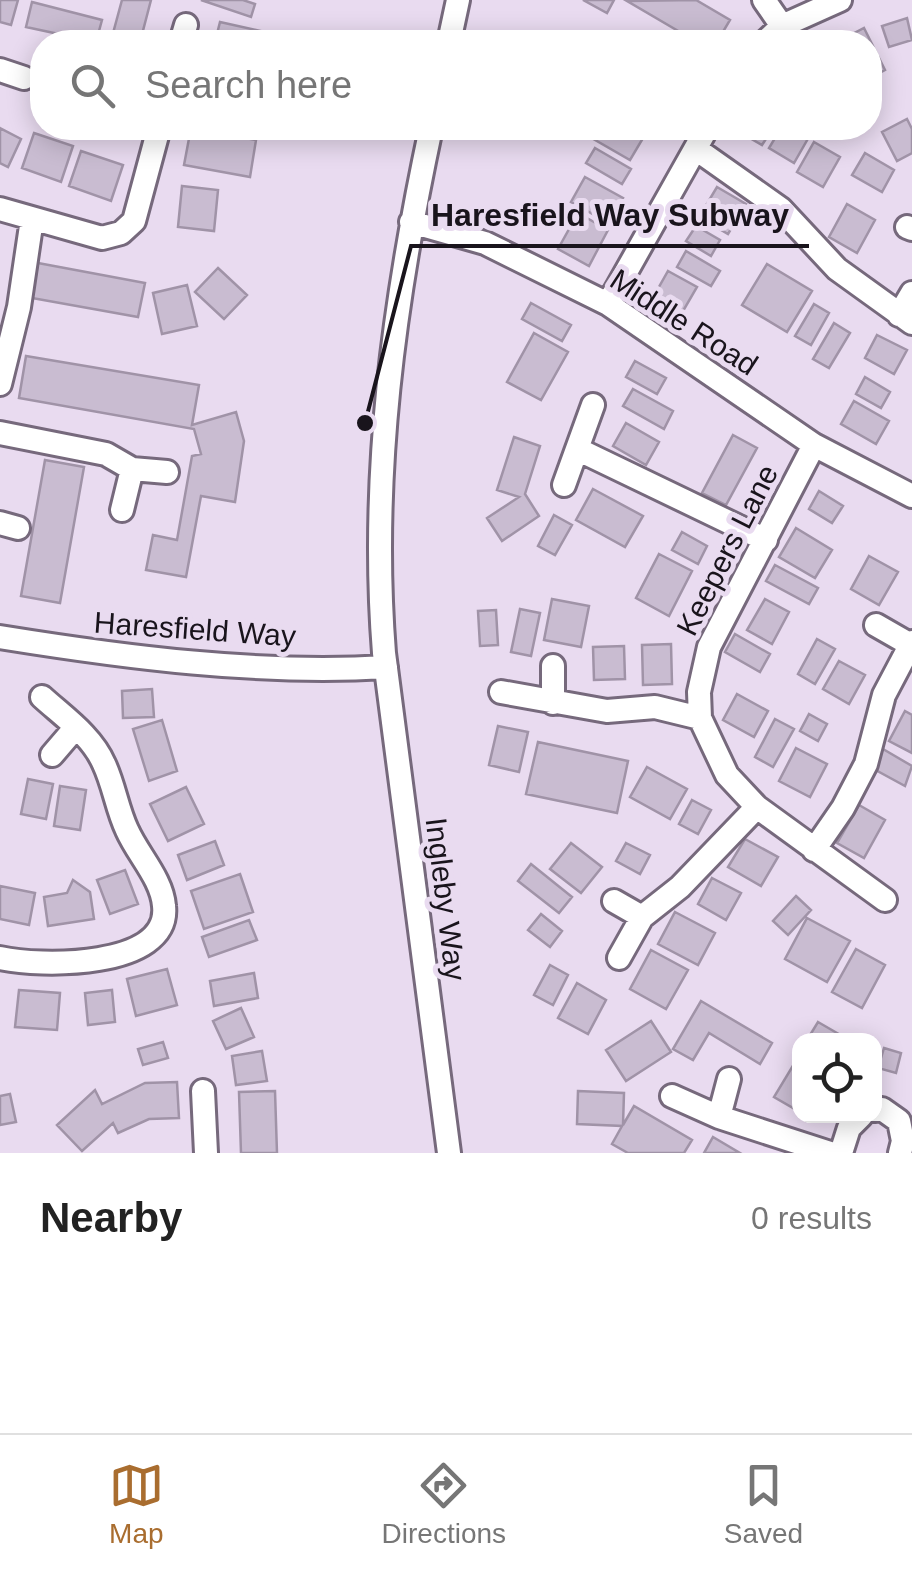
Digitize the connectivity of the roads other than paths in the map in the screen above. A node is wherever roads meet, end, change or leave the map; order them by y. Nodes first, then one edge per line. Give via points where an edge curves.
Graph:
1 (458, 0) edge
2 (764, 0) edge
3 (840, 0) edge
4 (782, 26) junction
5 (452, 30) edge
6 (778, 30) edge
7 (0, 70) edge
8 (24, 78) dead end
9 (156, 140) edge
10 (428, 140) edge
11 (701, 140) edge
12 (696, 149) junction
13 (0, 209) edge
14 (32, 220) junction
15 (411, 222) junction
16 (912, 293) edge
17 (608, 304) junction
18 (906, 319) edge
19 (0, 384) edge
20 (593, 405) dead end
21 (0, 432) edge
22 (814, 445) junction
23 (578, 449) junction
24 (132, 469) junction
25 (167, 472) dead end
26 (564, 485) dead end
27 (912, 496) edge
28 (122, 510) dead end
29 (766, 540) junction
30 (876, 625) dead end
31 (0, 637) edge
32 (911, 644) edge
33 (385, 660) junction
34 (554, 666) dead end
35 (501, 692) dead end
36 (42, 697) dead end
37 (553, 703) junction
38 (700, 718) junction
39 (76, 727) junction
40 (52, 755) dead end
41 (757, 808) junction
42 (814, 850) junction
43 (885, 900) dead end
44 (614, 901) dead end
45 (642, 917) junction
46 (0, 958) edge
47 (619, 958) dead end
48 (729, 1079) dead end
49 (203, 1091) dead end
50 (672, 1096) dead end
51 (882, 1108) edge
52 (719, 1117) junction
53 (854, 1123) edge
54 (206, 1153) edge
55 (449, 1153) edge
56 (830, 1153) edge
57 (841, 1153) edge
58 (900, 1153) edge

1 - 5 street
2 - 4 street
3 - 4 street
4 - 6 street
7 - 8 street
9 - 14 street via 134,221 121,233 102,238
10 - 15 street
11 - 12 street
12 - 17 street
12 - 18 street via 780,209 837,269
13 - 14 street
14 - 19 street
15 - 17 street, Middle Road via 484,244
15 - 33 street, Ingleby Way via 386,386 378,581
16 - 18 street
17 - 22 street, Middle Road
20 - 23 street
21 - 24 street via 106,454
22 - 27 street, Middle Road
22 - 29 street, Keepers Lane
23 - 26 street
23 - 29 street
24 - 25 street
24 - 28 street
29 - 38 street, Keepers Lane via 708,646
30 - 32 street
31 - 33 street, Haresfield Way via 180,661 347,670
32 - 42 street via 884,695 866,764
33 - 55 street, Ingleby Way
34 - 37 street
35 - 37 street
36 - 39 street
37 - 38 street via 608,711 655,707
38 - 41 street, Keepers Lane via 727,775
39 - 40 street
39 - 46 street via 104,764 126,828 160,892 163,920 137,949 104,958 47,965
41 - 42 street, Keepers Lane
41 - 45 street
42 - 43 street, Keepers Lane
44 - 45 street
45 - 47 street
48 - 52 street
49 - 54 street
50 - 52 street
51 - 58 street via 899,1120
52 - 56 street
53 - 57 street

